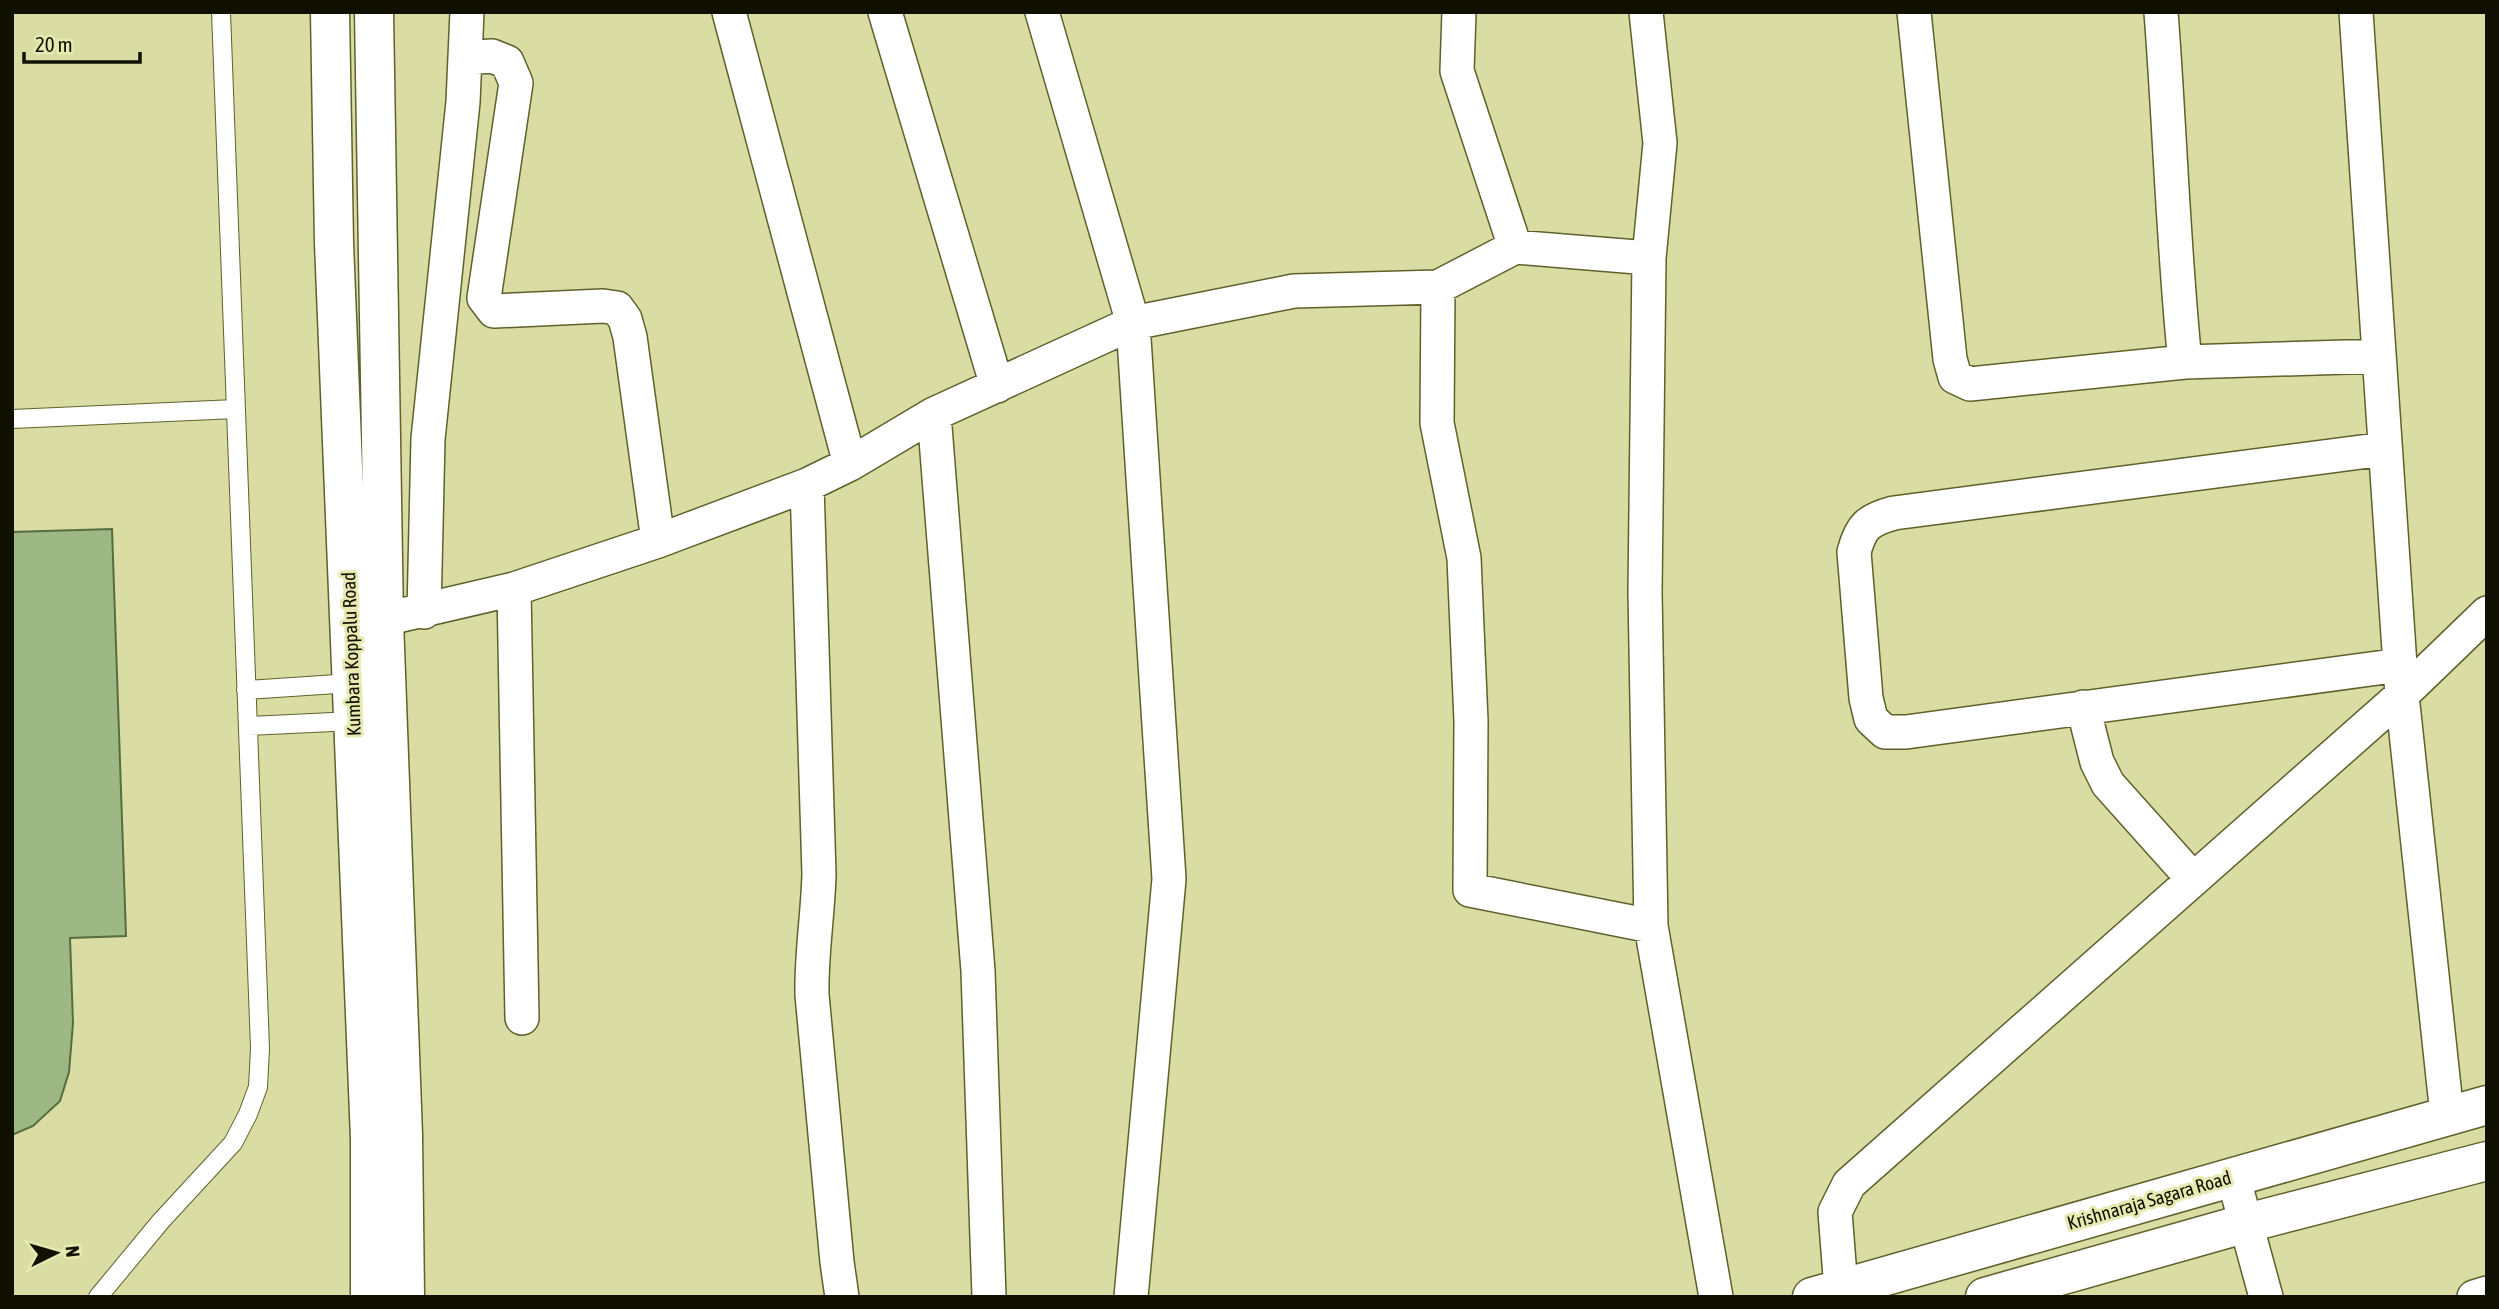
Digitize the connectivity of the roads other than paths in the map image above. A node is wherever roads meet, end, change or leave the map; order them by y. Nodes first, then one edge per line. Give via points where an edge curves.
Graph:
1 (221, 12) edge
2 (330, 12) edge
3 (374, 12) edge
4 (467, 12) edge
5 (729, 12) edge
6 (885, 12) edge
7 (1042, 12) edge
8 (1459, 12) edge
9 (1646, 12) edge
10 (1914, 12) edge
11 (2161, 12) edge
12 (2356, 12) edge
13 (465, 58) junction
14 (1516, 247) junction
15 (1649, 257) junction
16 (1438, 287) junction
17 (1133, 323) junction
18 (2379, 356) junction
19 (2185, 362) junction
20 (997, 386) junction
21 (236, 410) junction
22 (934, 414) junction
23 (12, 419) edge
24 (2384, 449) junction
25 (850, 464) junction
26 (807, 485) junction
27 (658, 541) junction
28 (514, 589) junction
29 (424, 612) junction
30 (2487, 613) edge
31 (367, 623) junction
32 (2401, 680) junction
33 (352, 683) junction
34 (246, 690) junction
35 (2083, 707) junction
36 (354, 721) junction
37 (248, 726) junction
38 (2193, 879) junction
39 (1651, 926) junction
40 (522, 1018) dead end
41 (2487, 1105) edge
42 (2447, 1115) junction
43 (2487, 1161) edge
44 (2233, 1176) junction
45 (2246, 1223) junction
46 (1827, 1293) edge
47 (2487, 1293) edge
48 (98, 1297) edge
49 (370, 1297) edge
50 (405, 1297) edge
51 (842, 1297) edge
52 (989, 1297) edge
53 (1131, 1297) edge
54 (1716, 1297) edge
55 (1985, 1297) edge
56 (2266, 1297) edge
57 (2473, 1297) edge

1 - 21 lane
2 - 31 street, Kumbara Koppalu Road via 334,243
3 - 31 street, Kumbara Koppalu Road
4 - 13 street
5 - 25 street
6 - 20 street
7 - 17 street
8 - 14 street via 1457,71
9 - 15 street via 1660,143
10 - 19 street via 1955,377 1970,384
11 - 19 street
12 - 18 street
13 - 27 street via 492,56 507,62 516,83 484,298 494,311 617,307 630,337
13 - 29 street via 428,439
14 - 15 street
14 - 16 street
15 - 39 street via 1645,592
16 - 17 street via 1294,290
16 - 39 street via 1437,423 1464,558 1471,721 1470,890
17 - 20 street
17 - 53 street via 1169,879
18 - 19 street
18 - 24 street
20 - 22 street
21 - 23 lane
21 - 34 lane
22 - 25 street
22 - 52 street via 978,971
24 - 32 street
24 - 35 street via 1894,513 1872,519 1859,534 1854,552 1866,698 1871,719 1885,732
25 - 26 street
26 - 27 street
26 - 51 street via 819,874 812,995
27 - 28 street
28 - 29 street
28 - 40 street
29 - 31 street
30 - 32 street
31 - 33 street, Kumbara Koppalu Road
31 - 50 street, Kumbara Koppalu Road via 403,1135
32 - 35 street
32 - 38 street
32 - 42 street
33 - 34 lane
33 - 36 street, Kumbara Koppalu Road
34 - 37 lane
35 - 38 street via 2097,762 2108,784
36 - 37 lane
36 - 49 street, Kumbara Koppalu Road via 370,1139
37 - 48 lane via 258,1087 233,1143
38 - 46 street via 1849,1184 1835,1212
39 - 54 street
41 - 42 street, Krishnaraja Sagara Road
42 - 44 street, Krishnaraja Sagara Road
43 - 45 street
44 - 45 street
44 - 46 street, Krishnaraja Sagara Road
45 - 55 street
45 - 56 street
47 - 57 street

